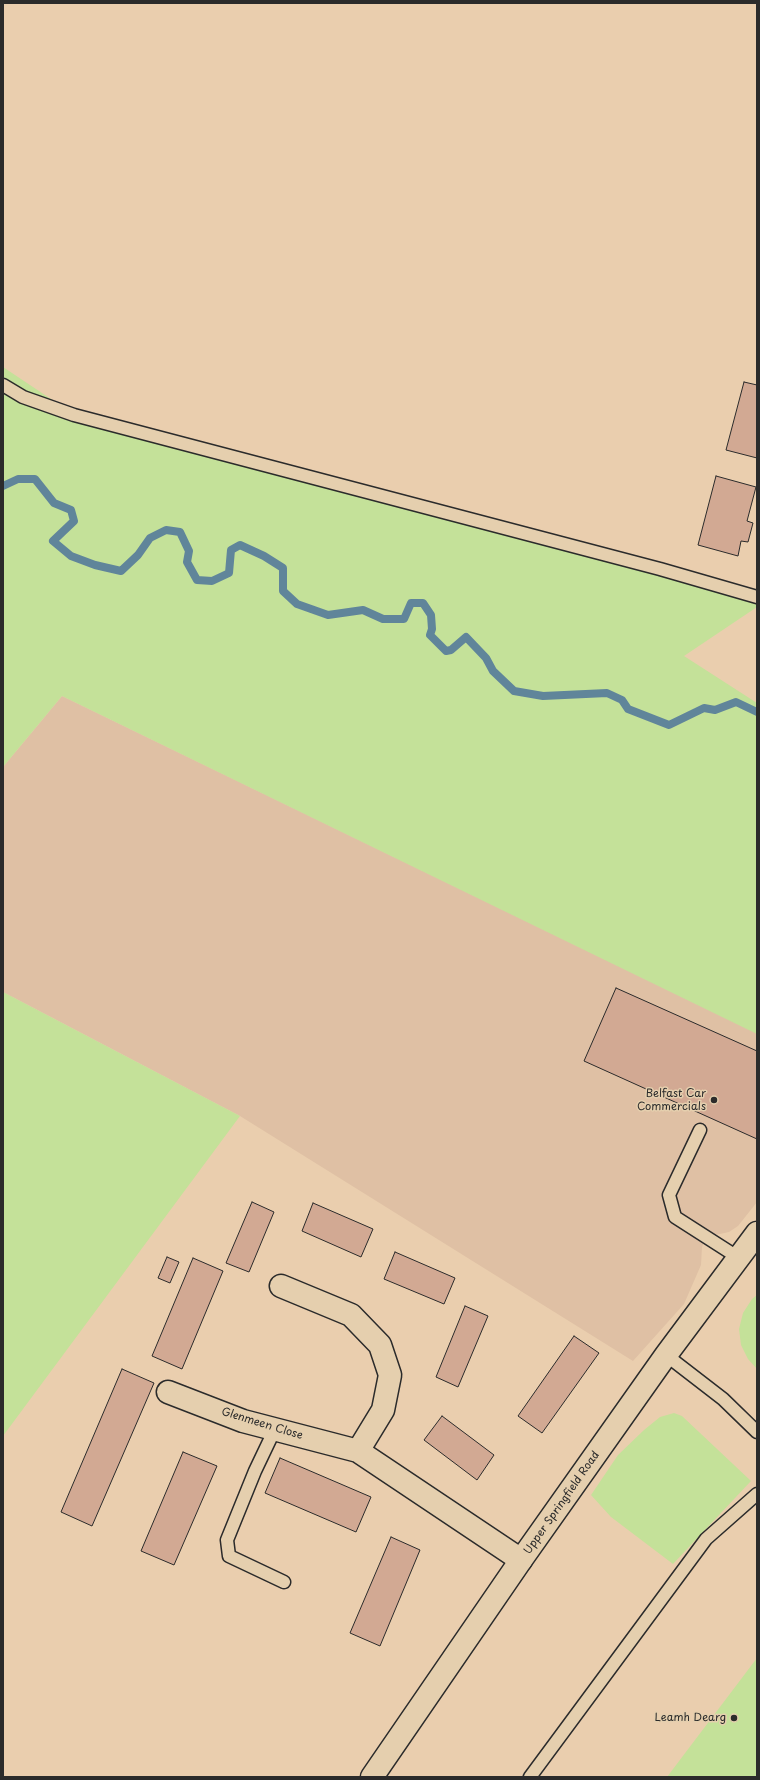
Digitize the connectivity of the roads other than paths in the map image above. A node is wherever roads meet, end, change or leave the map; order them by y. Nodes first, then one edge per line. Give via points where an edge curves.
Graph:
1 (3, 385) edge
2 (757, 598) edge
3 (700, 1130) dead end
4 (757, 1233) edge
5 (739, 1258) junction
6 (280, 1286) dead end
7 (666, 1355) junction
8 (168, 1392) dead end
9 (275, 1429) junction
10 (757, 1432) edge
11 (358, 1451) junction
12 (757, 1494) edge
13 (522, 1560) junction
14 (284, 1582) dead end
15 (372, 1777) edge
16 (530, 1777) edge

1 - 2 lane via 23,397 74,415 660,569
3 - 5 lane via 670,1195 675,1216
4 - 5 main road, Upper Springfield Road
5 - 7 main road, Upper Springfield Road
6 - 11 main road via 352,1315 380,1345 390,1375 383,1410
7 - 10 lane via 723,1399
7 - 13 main road, Upper Springfield Road
8 - 9 main road, Glenmeen Close
9 - 11 main road, Glenmeen Close
9 - 14 lane via 254,1471 228,1545 229,1556
11 - 13 main road, Glenmeen Close
12 - 16 lane via 706,1539
13 - 15 main road, Upper Springfield Road

